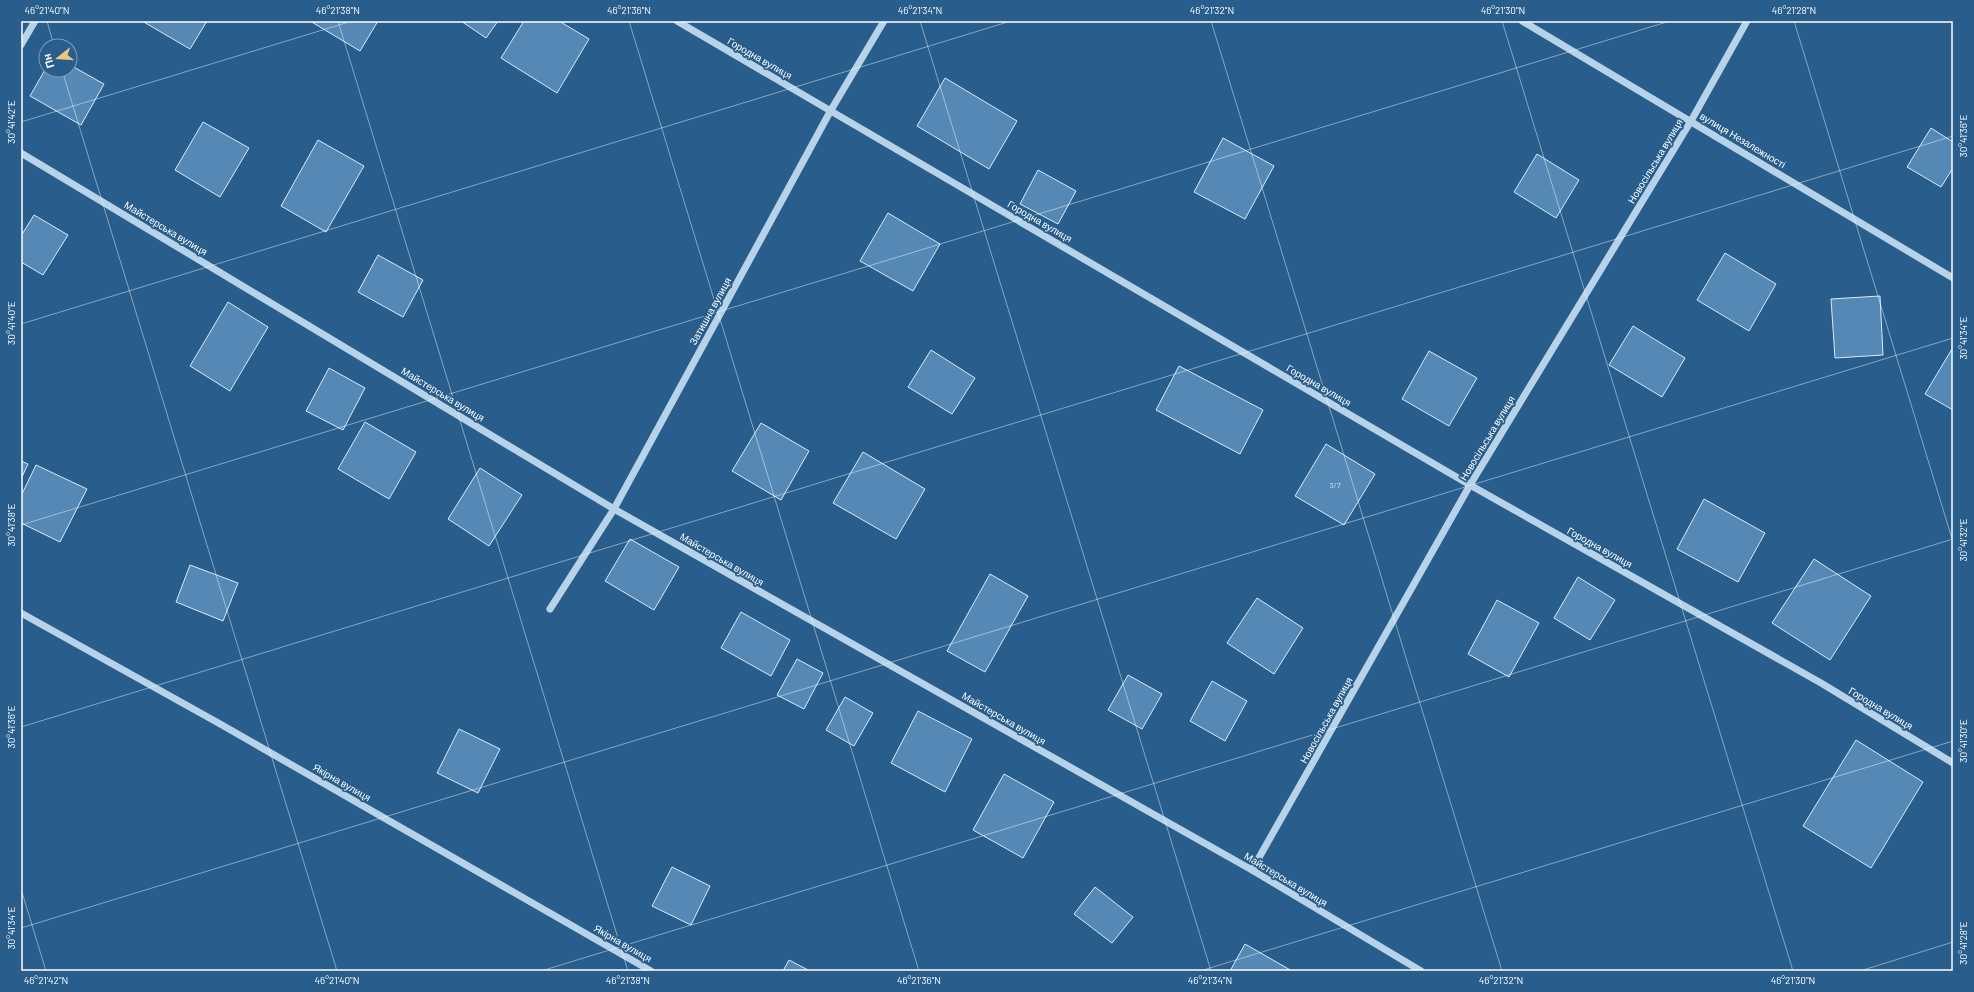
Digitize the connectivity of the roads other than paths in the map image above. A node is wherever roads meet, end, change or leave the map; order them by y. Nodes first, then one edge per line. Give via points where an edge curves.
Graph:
1 (35, 21) edge
2 (677, 21) edge
3 (884, 21) edge
4 (1522, 21) edge
5 (1747, 21) edge
6 (21, 45) edge
7 (831, 110) junction
8 (1691, 121) junction
9 (21, 152) edge
10 (1953, 278) edge
11 (1470, 485) junction
12 (614, 509) junction
13 (550, 609) dead end
14 (21, 613) edge
15 (1953, 763) edge
16 (1252, 870) junction
17 (652, 971) edge
18 (1420, 971) edge

1 - 6 street
2 - 7 street, Городна вулиця
3 - 7 street, Затишна вулиця
4 - 8 street, вулиця Незалежності
5 - 8 street, Новосільська вулиця
7 - 11 street, Городна вулиця
7 - 12 street, Затишна вулиця
8 - 10 street, вулиця Незалежності
8 - 11 street, Новосільська вулиця
9 - 12 street, Майстерська вулиця
11 - 15 street, Городна вулиця via 1822,683
11 - 16 street, Новосільська вулиця
12 - 13 street, Затишна вулиця
12 - 16 street, Майстерська вулиця
14 - 17 street, Якірна вулиця
16 - 18 street, Майстерська вулиця

